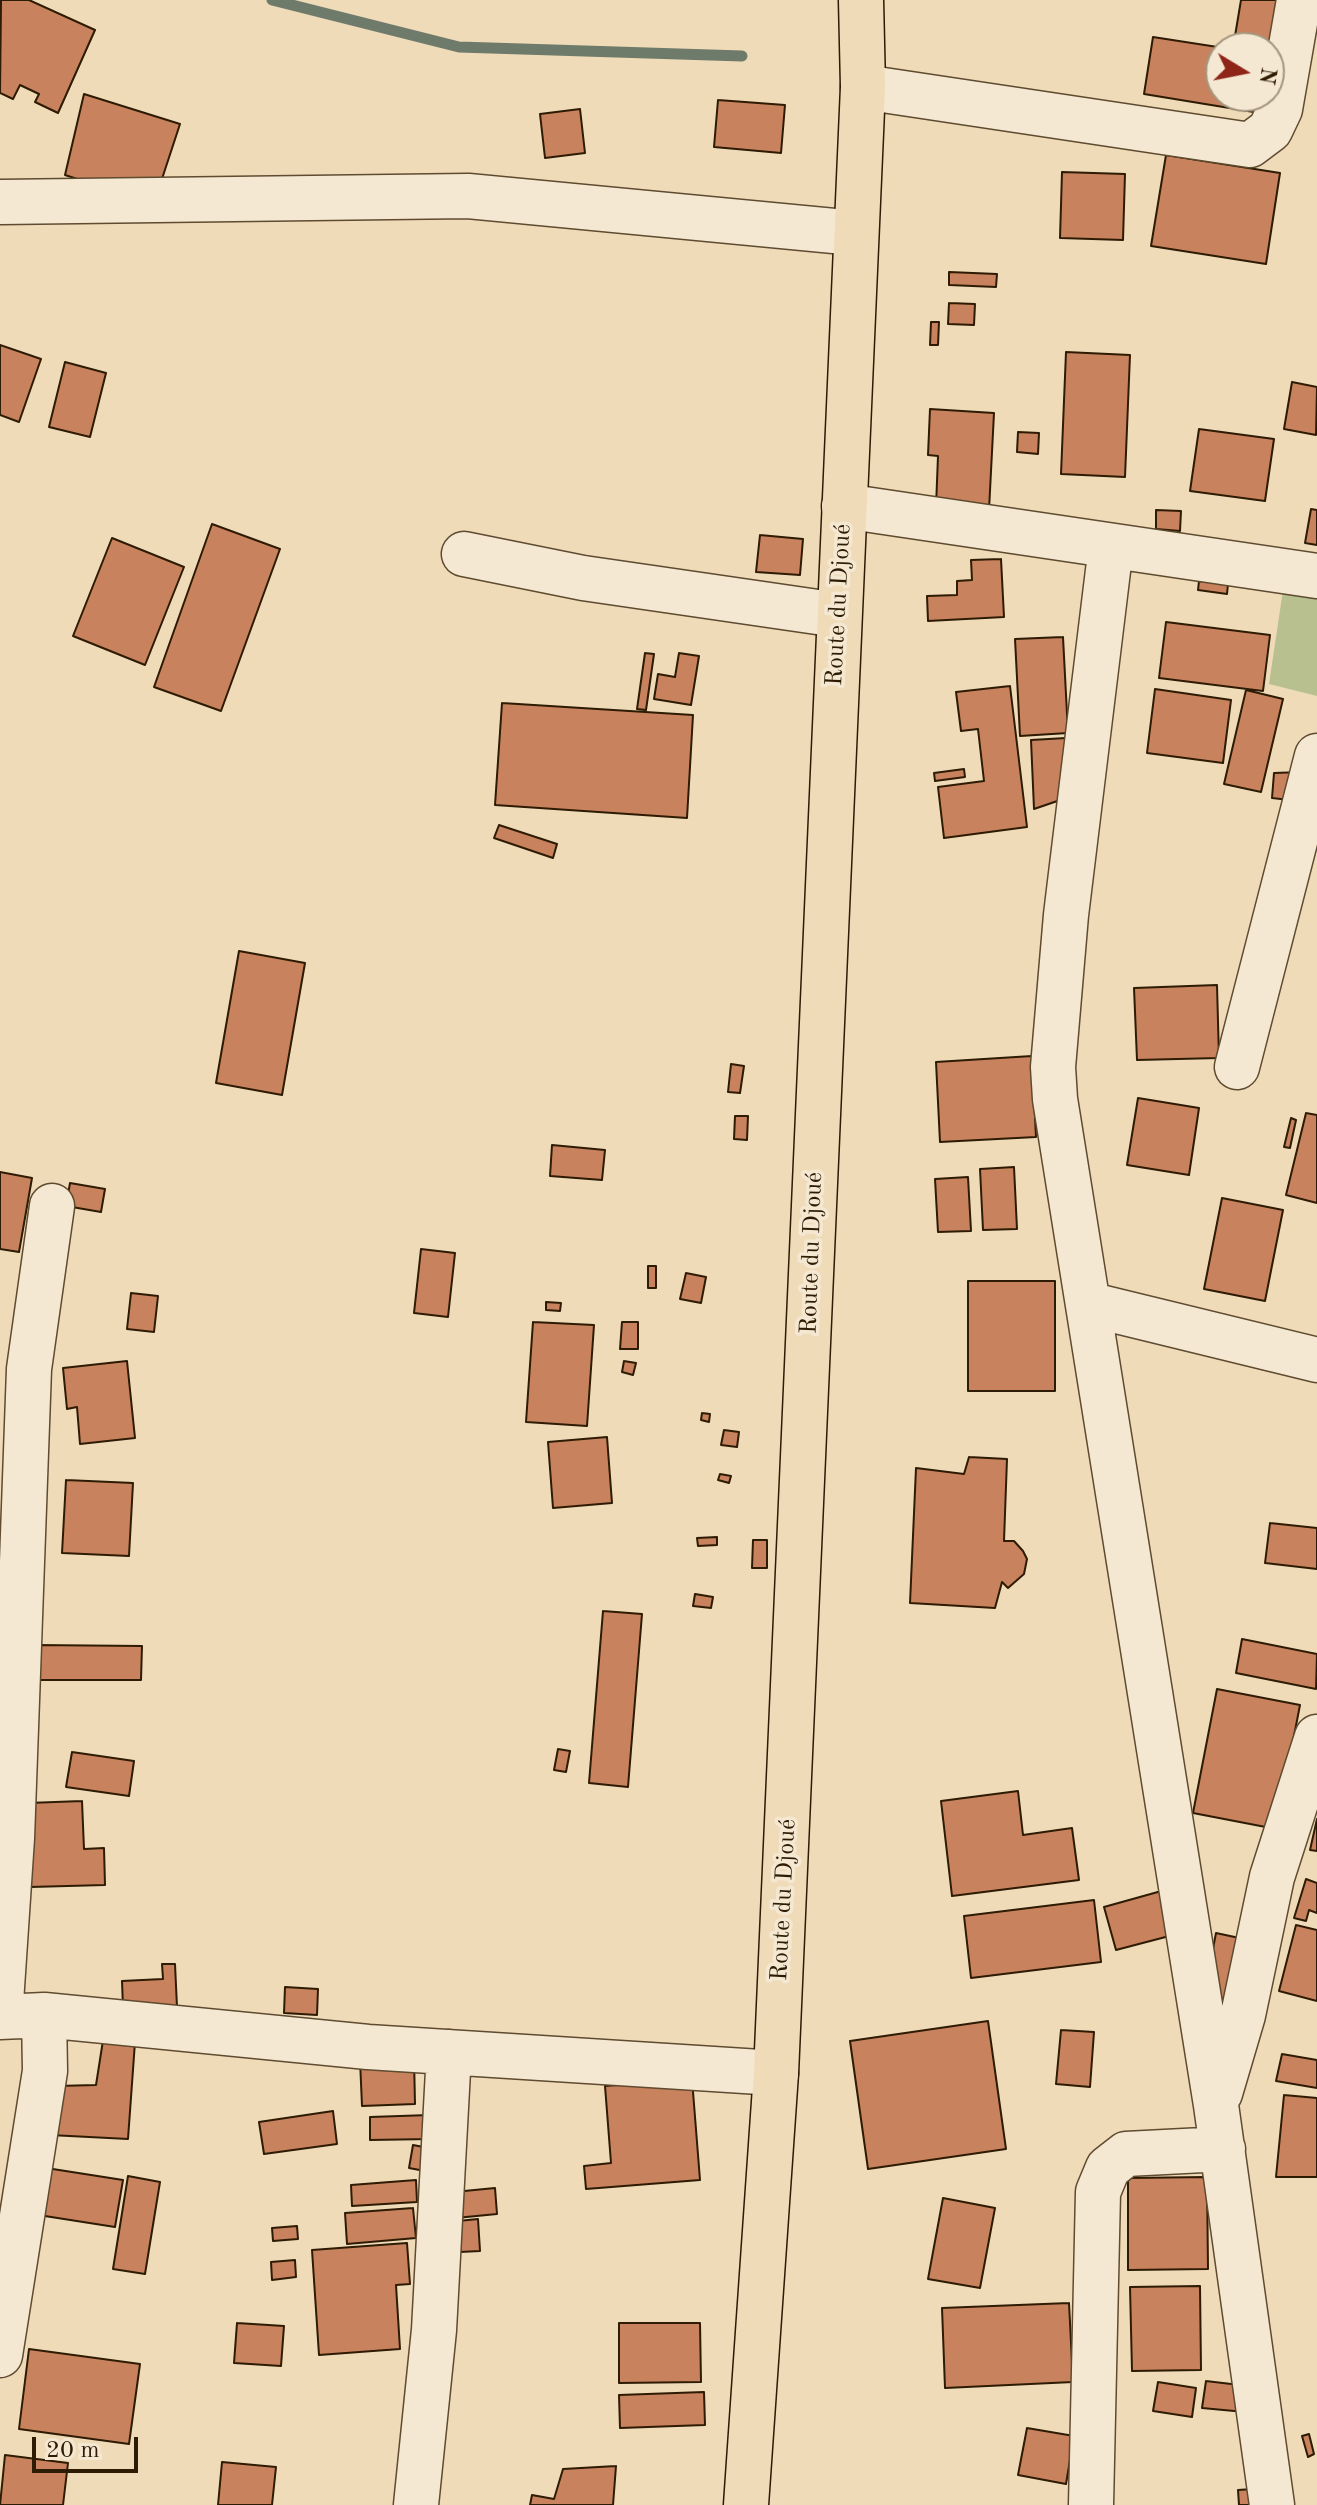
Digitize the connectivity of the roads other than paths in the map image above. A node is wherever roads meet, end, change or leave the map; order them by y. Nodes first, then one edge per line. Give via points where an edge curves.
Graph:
1 (861, 0) edge
2 (1299, 0) edge
3 (863, 87) junction
4 (0, 202) edge
5 (855, 233) junction
6 (844, 506) junction
7 (1111, 546) junction
8 (464, 554) dead end
9 (1317, 576) edge
10 (838, 615) junction
11 (1317, 756) edge
12 (1237, 1067) dead end
13 (52, 1206) dead end
14 (1088, 1304) junction
15 (1317, 1360) edge
16 (14, 1371) edge
17 (1317, 1737) edge
18 (44, 2015) junction
19 (449, 2052) junction
20 (776, 2073) junction
21 (1216, 2105) junction
22 (1223, 2149) junction
23 (0, 2355) edge
24 (416, 2505) edge
25 (746, 2505) edge
26 (1091, 2505) edge
27 (1272, 2505) edge

1 - 3 main road, Route du Djoué
2 - 3 street via 1280,109 1270,130 1250,145
3 - 5 main road, Route du Djoué
4 - 5 street via 468,196
5 - 6 main road, Route du Djoué
6 - 7 street
6 - 10 main road, Route du Djoué
7 - 9 street
7 - 14 street via 1053,1067
8 - 10 street via 583,578
10 - 20 main road, Route du Djoué
11 - 12 street
13 - 16 street
14 - 15 street
14 - 21 street
16 - 18 street via 12,1838 0,2017
17 - 21 street via 1272,1877 1243,2015
18 - 19 street
18 - 23 street via 45,2071
19 - 20 street
19 - 24 street via 434,2330
20 - 25 main road, Route du Djoué
21 - 22 street
22 - 26 street via 1126,2154 1108,2168 1098,2192
22 - 27 street

